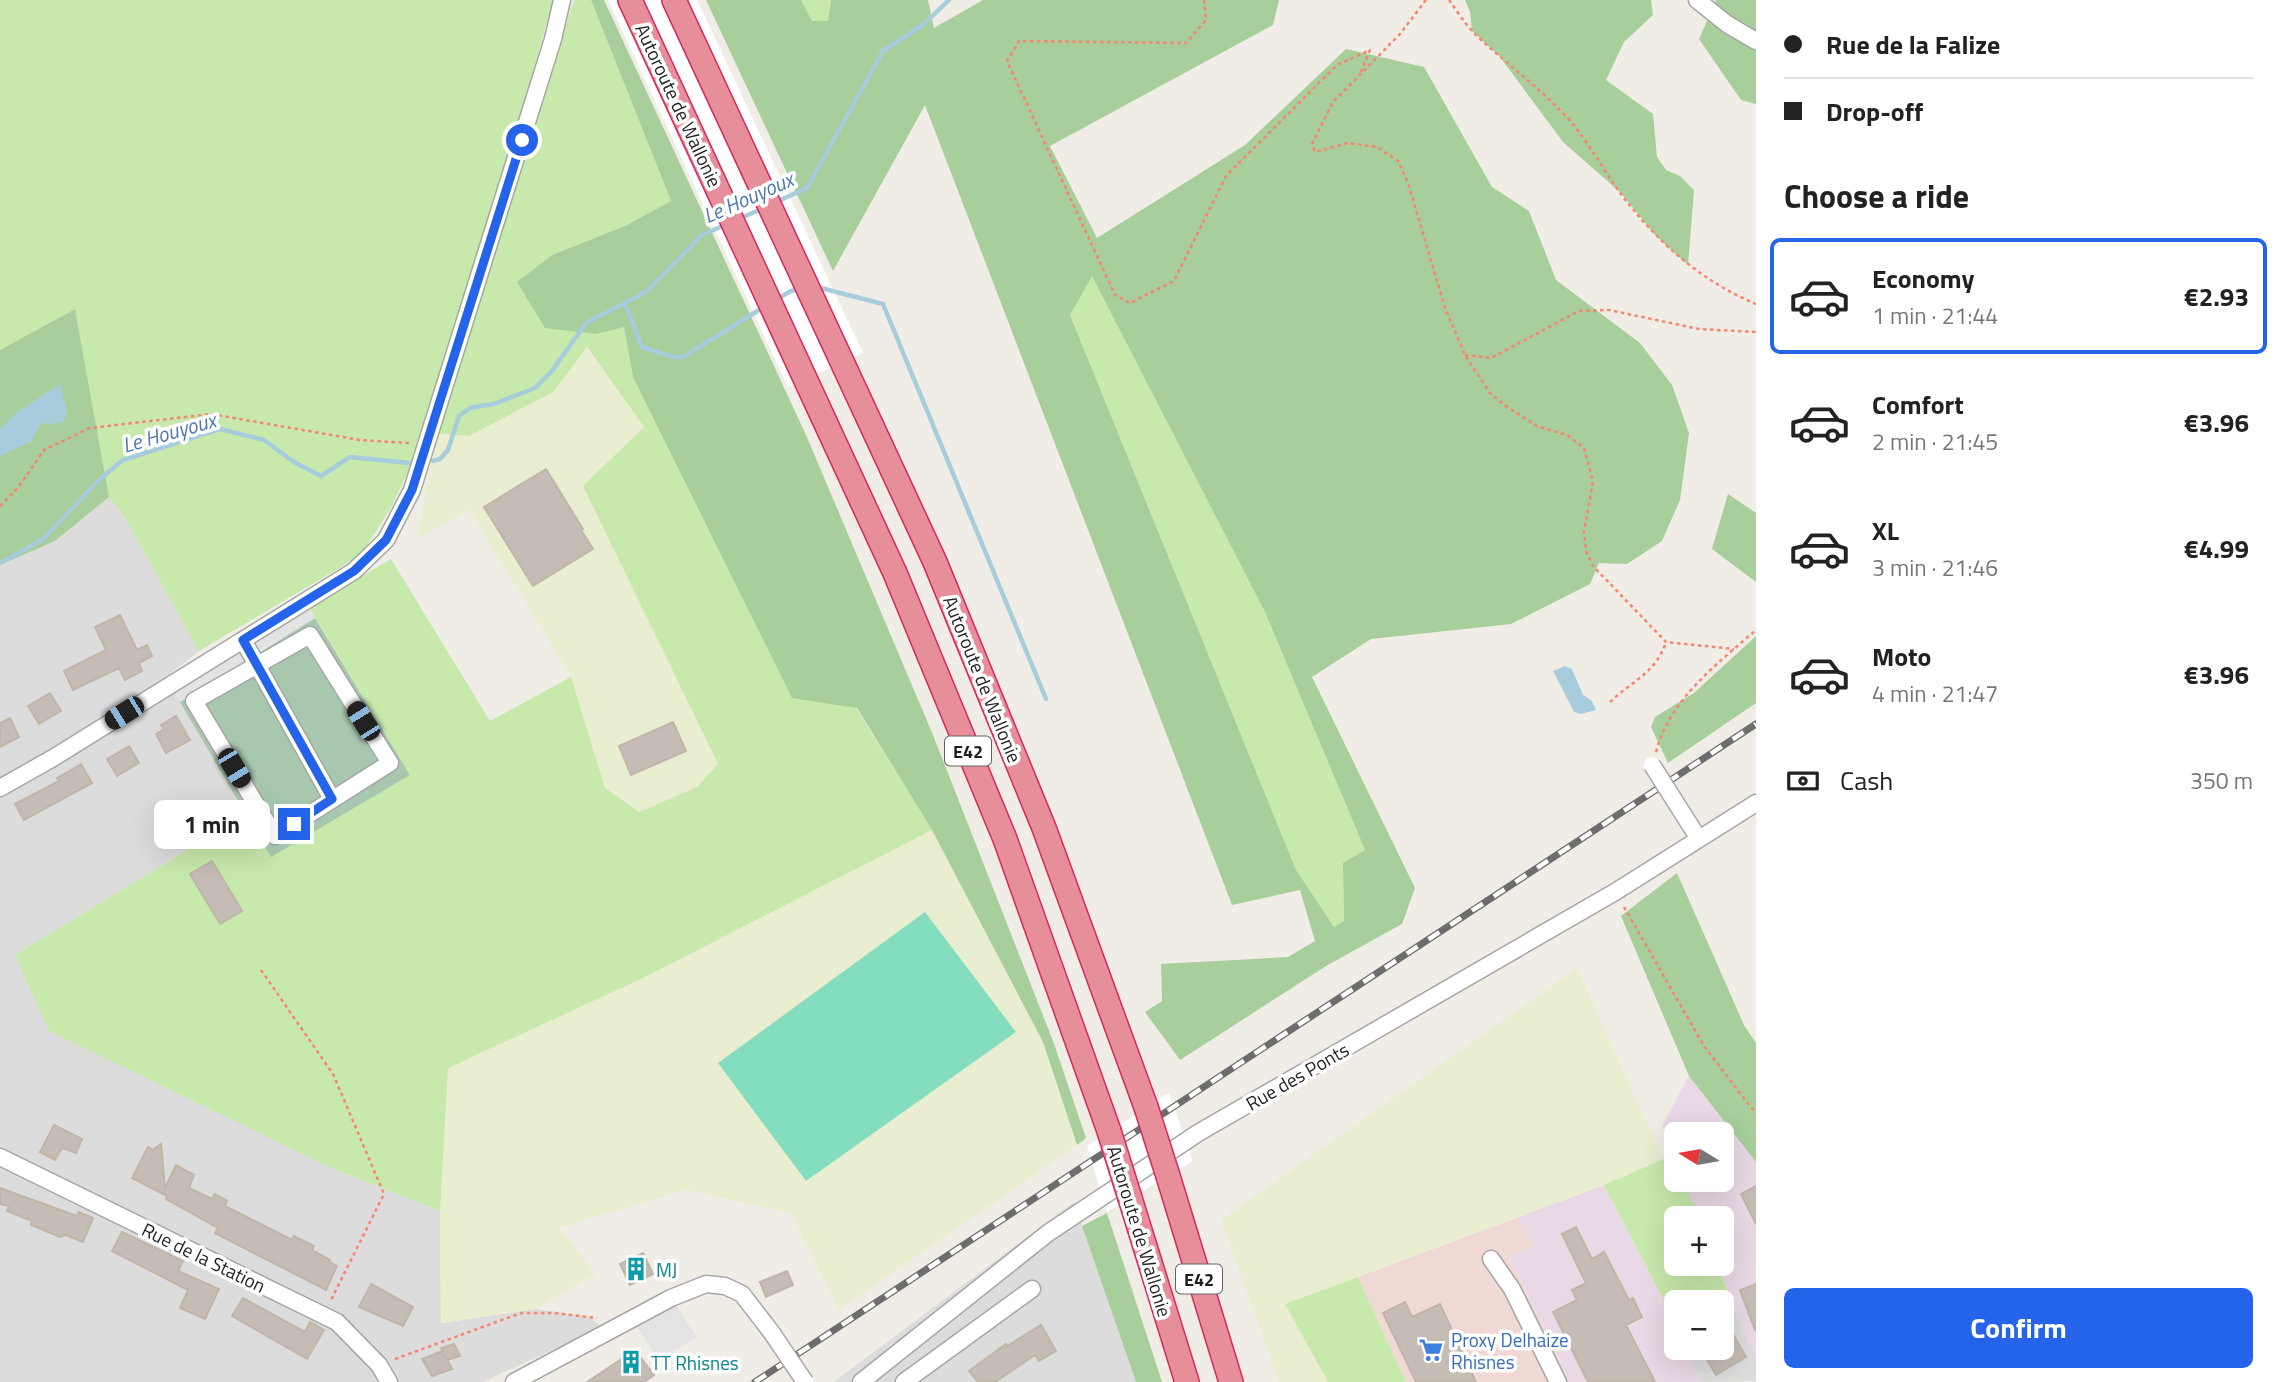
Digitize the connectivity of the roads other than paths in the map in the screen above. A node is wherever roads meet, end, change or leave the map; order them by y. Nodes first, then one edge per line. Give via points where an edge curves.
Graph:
1 (562, 0) edge
2 (630, 0) edge
3 (674, 0) edge
4 (1697, 0) edge
5 (1756, 41) edge
6 (243, 640) junction
7 (257, 666) junction
8 (1652, 765) dead end
9 (0, 788) edge
10 (332, 799) junction
11 (1756, 803) edge
12 (1699, 839) junction
13 (0, 1157) edge
14 (1491, 1259) dead end
15 (1032, 1289) dead end
16 (388, 1382) edge
17 (514, 1382) edge
18 (806, 1382) edge
19 (861, 1382) edge
20 (904, 1382) edge
21 (1187, 1382) edge
22 (1231, 1382) edge
23 (1558, 1382) edge

1 - 6 street via 412,490 386,540 354,571
2 - 21 highway, Autoroute de Wallonie / E42, bridge via 895,573 1000,827 1109,1131
3 - 22 highway, Autoroute de Wallonie / E42, bridge via 935,562 1039,816 1146,1107
4 - 5 street
6 - 7 street
6 - 9 street
7 - 10 street
7 - 10 street via 310,635 390,764
7 - 10 street via 194,701 275,836
8 - 12 street, bridge
11 - 12 street, Rue des Ponts
12 - 19 street, Rue des Ponts via 1198,1133 1048,1233
13 - 16 street, Rue de la Station via 337,1322 379,1365
14 - 23 street via 1512,1289
15 - 20 street
17 - 18 street, bridge via 706,1284 742,1294

